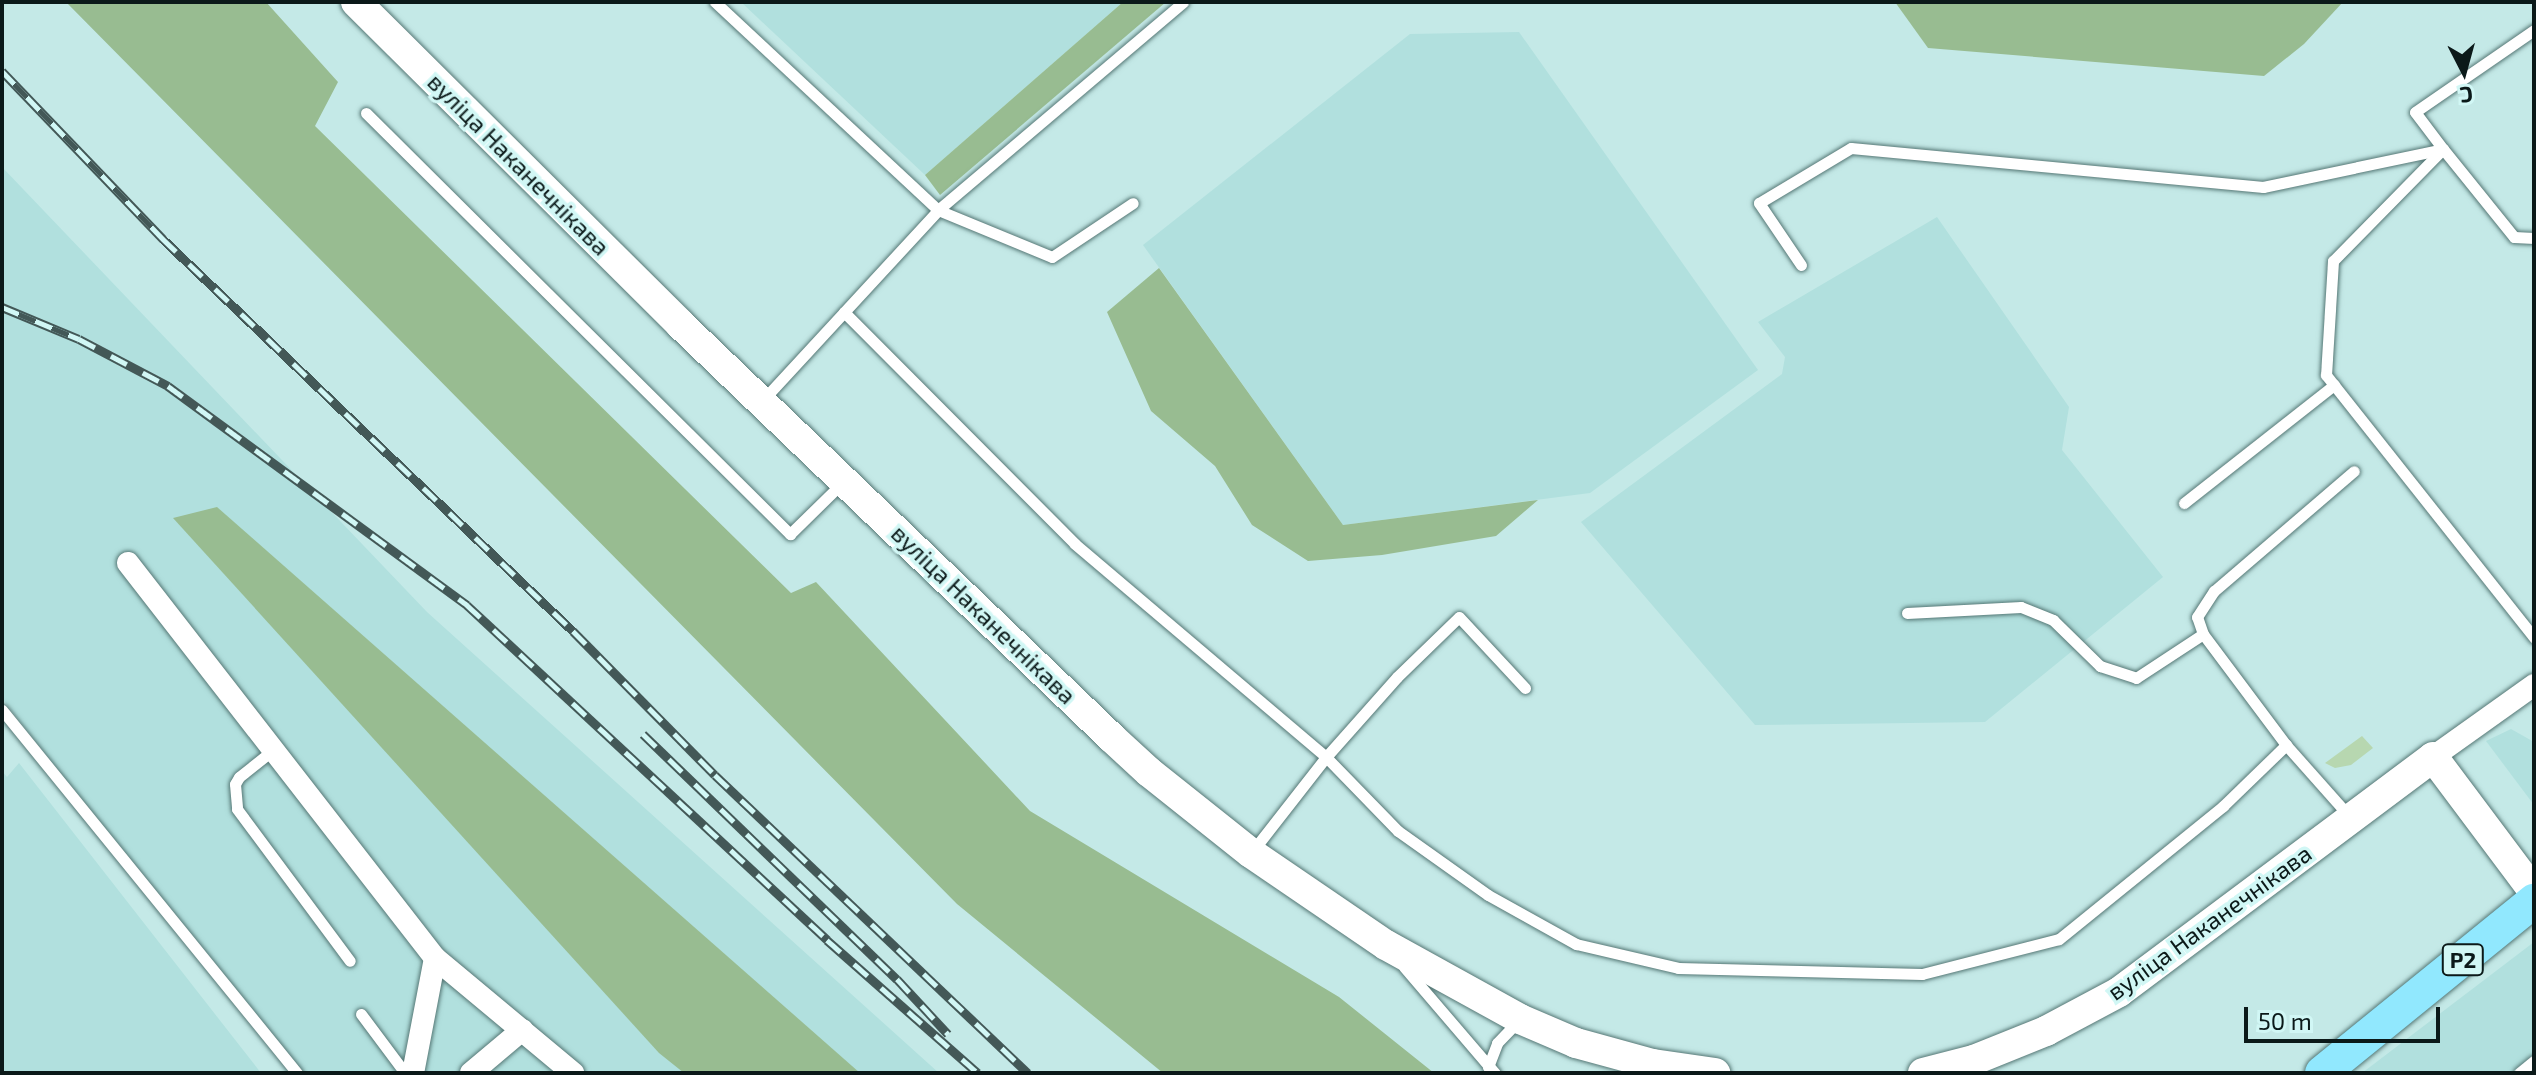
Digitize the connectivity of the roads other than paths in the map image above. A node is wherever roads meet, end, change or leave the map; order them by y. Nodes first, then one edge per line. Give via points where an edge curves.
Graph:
1 (356, 2) edge
2 (715, 2) edge
3 (1183, 2) edge
4 (2534, 30) edge
5 (366, 113) dead end
6 (2443, 149) junction
7 (1133, 203) dead end
8 (938, 210) junction
9 (2534, 238) edge
10 (1801, 265) dead end
11 (844, 312) junction
12 (2334, 385) junction
13 (761, 401) junction
14 (2354, 471) dead end
15 (845, 480) junction
16 (2184, 503) dead end
17 (128, 563) dead end
18 (1907, 613) dead end
19 (2203, 634) junction
20 (2534, 637) edge
21 (2534, 685) edge
22 (1525, 688) dead end
23 (2, 710) edge
24 (2286, 745) junction
25 (273, 750) junction
26 (1326, 757) junction
27 (2433, 757) junction
28 (2351, 817) junction
29 (1251, 853) junction
30 (2534, 892) edge
31 (2534, 901) edge
32 (1386, 945) junction
33 (435, 958) junction
34 (350, 961) dead end
35 (361, 1014) dead end
36 (1520, 1019) junction
37 (522, 1030) junction
38 (2534, 1061) edge
39 (1491, 1070) edge
40 (297, 1073) edge
41 (405, 1073) edge
42 (413, 1073) edge
43 (471, 1073) edge
44 (573, 1073) edge
45 (1715, 1073) edge
46 (1923, 1073) edge
47 (2322, 1073) edge
48 (2519, 1073) edge

1 - 13 main road, вуліца Наканечнікава
2 - 8 lane
3 - 8 lane
4 - 6 lane via 2415,112
5 - 15 lane via 790,534
6 - 9 lane via 2514,237
6 - 10 lane via 2263,187 1851,148 1759,203
6 - 12 lane via 2333,261 2326,375
7 - 8 lane via 1052,257
8 - 11 lane
11 - 13 lane
11 - 26 lane via 1075,544
12 - 16 lane
12 - 20 lane
13 - 15 main road, вуліца Наканечнікава
14 - 19 lane via 2214,591 2197,617
15 - 29 main road, вуліца Наканечнікава via 1149,772
17 - 25 street
18 - 19 lane via 2021,607 2053,620 2100,666 2136,678
19 - 24 lane
21 - 27 street, вуліца Наканечнікава
22 - 26 lane via 1459,617
23 - 40 lane
24 - 26 lane via 2223,806 2059,939 1922,974 1678,968 1576,944 1488,895 1398,831
24 - 28 lane
25 - 33 street
25 - 34 lane via 239,777 237,809
26 - 29 lane
27 - 28 main road, вуліца Наканечнікава
27 - 30 main road
28 - 46 main road, вуліца Наканечнікава via 2119,992 2046,1031 1974,1060
29 - 32 main road, вуліца Наканечнікава
31 - 47 main road, Р2
32 - 36 main road, вуліца Наканечнікава
32 - 39 lane
33 - 37 street
33 - 42 street
35 - 41 lane
36 - 39 lane via 1497,1043
36 - 45 main road, вуліца Наканечнікава via 1576,1043 1653,1064
37 - 43 street
37 - 44 street
38 - 48 lane

